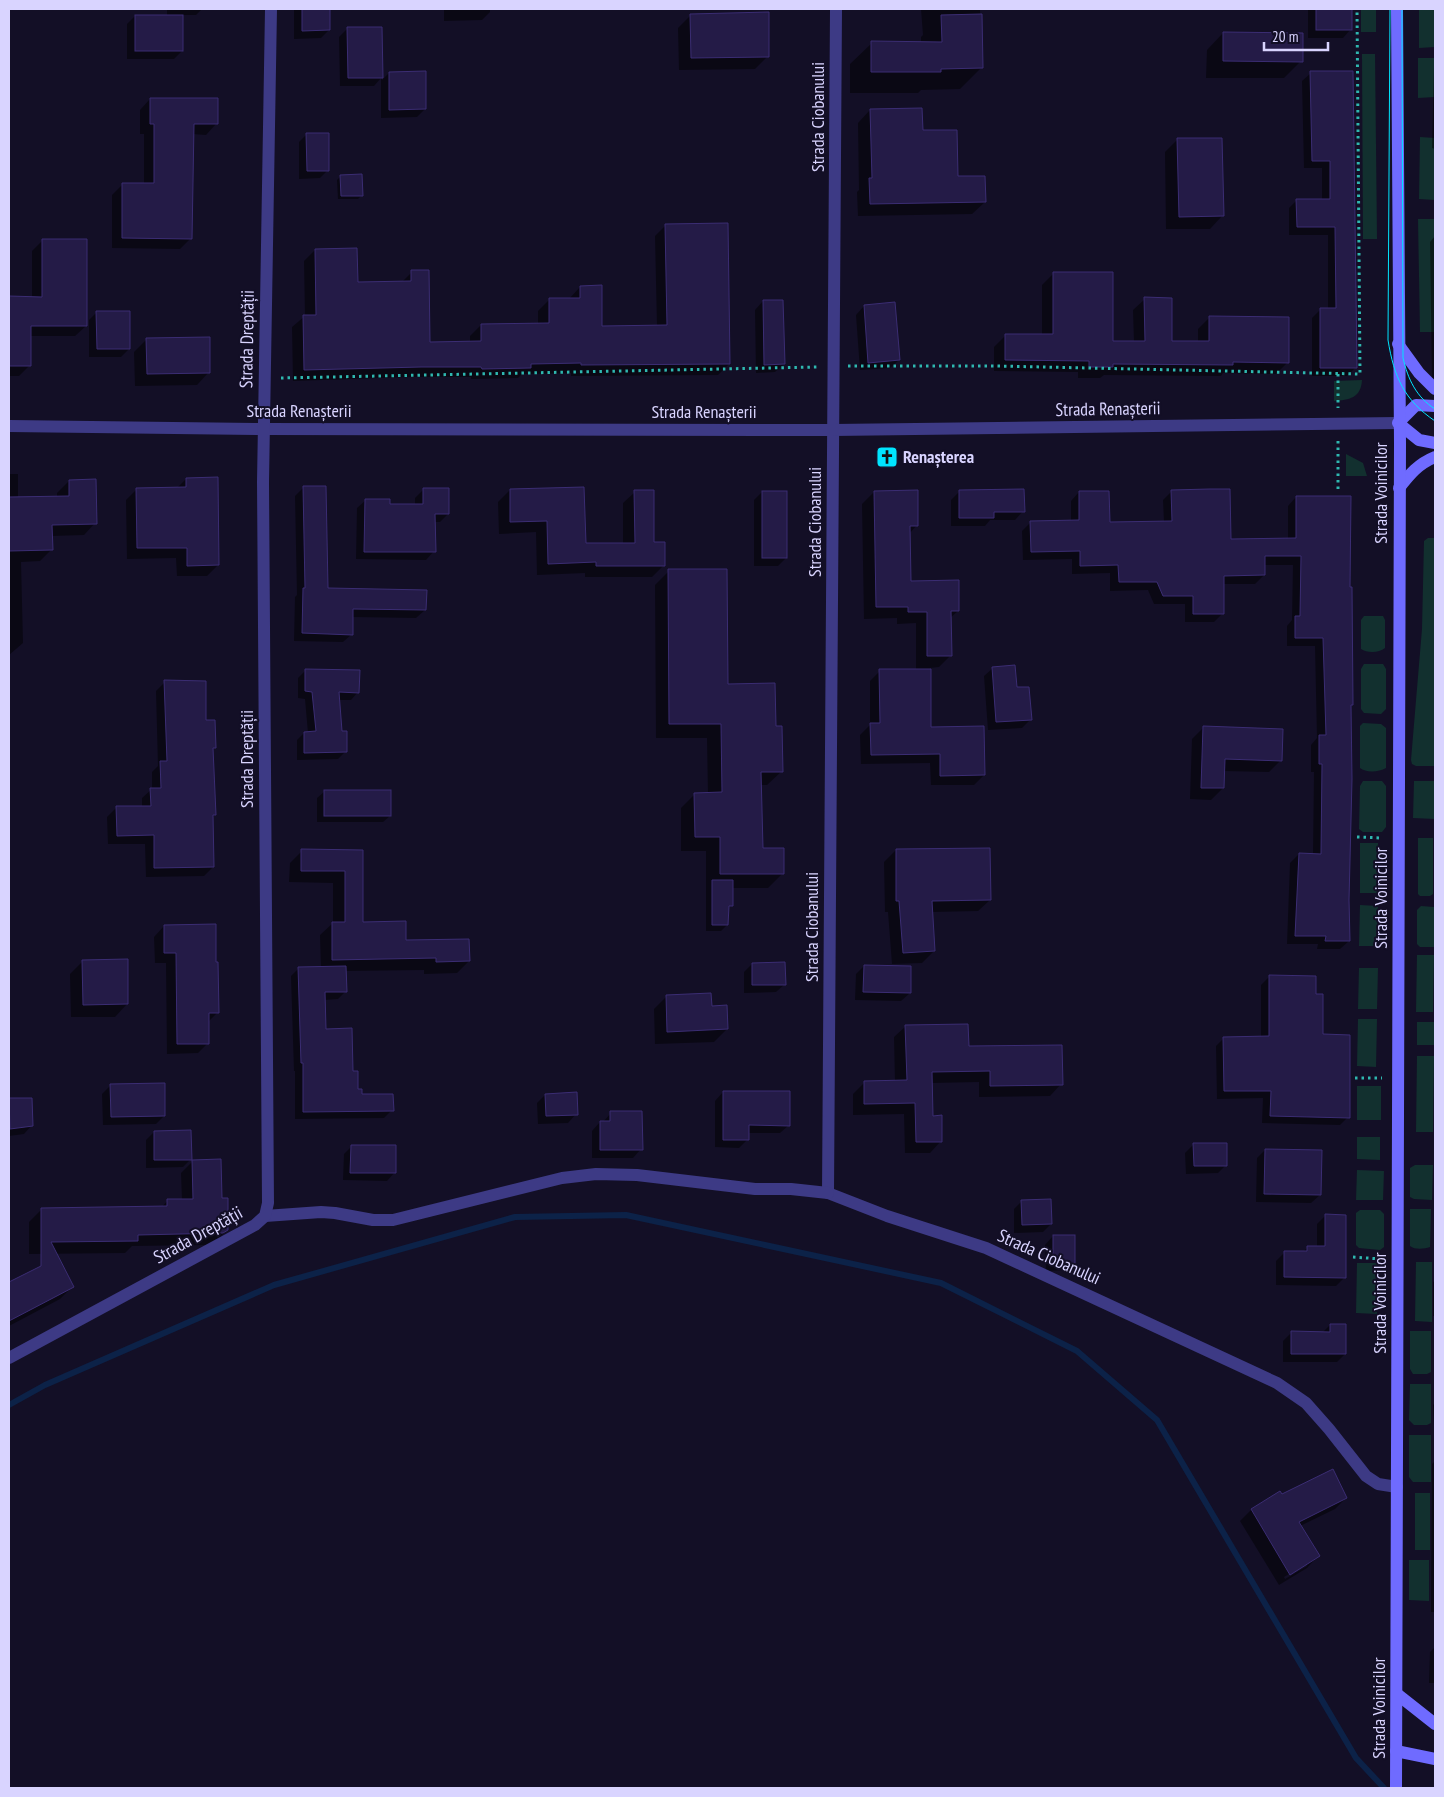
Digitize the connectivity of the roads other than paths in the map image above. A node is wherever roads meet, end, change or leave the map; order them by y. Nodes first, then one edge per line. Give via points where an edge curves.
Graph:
1 (271, 9) edge
2 (836, 9) edge
3 (1397, 9) edge
4 (1398, 344) junction
5 (1435, 389) edge
6 (1435, 406) edge
7 (1398, 423) junction
8 (9, 426) edge
9 (264, 429) junction
10 (833, 430) junction
11 (1435, 443) edge
12 (1435, 458) edge
13 (1399, 488) junction
14 (828, 1193) junction
15 (264, 1216) junction
16 (9, 1358) edge
17 (1397, 1487) junction
18 (1397, 1694) junction
19 (1435, 1724) edge
20 (1396, 1756) junction
21 (1435, 1759) edge
22 (1396, 1788) edge

1 - 9 street, Strada Dreptății
2 - 10 street, Strada Ciobanului
3 - 4 main road, Strada Voinicilor
4 - 5 main road
4 - 7 main road, Strada Voinicilor
6 - 7 main road via 1416,406
7 - 10 street, Strada Renașterii
7 - 11 main road via 1419,440
7 - 13 main road, Strada Voinicilor
8 - 9 street, Strada Renașterii
9 - 10 street, Strada Renașterii
9 - 15 street, Strada Dreptății via 268,1194
10 - 14 street, Strada Ciobanului
12 - 13 main road via 1423,462 1411,472
13 - 17 main road, Strada Voinicilor
14 - 15 street via 596,1174 562,1178 393,1220 374,1220 335,1212
14 - 17 street, Strada Ciobanului via 886,1216 986,1248 1277,1383 1306,1403 1366,1476 1378,1484
15 - 16 street, Strada Dreptății via 255,1225
17 - 18 main road, Strada Voinicilor
18 - 19 main road
18 - 20 main road, Strada Voinicilor
20 - 21 main road
20 - 22 main road, Strada Voinicilor

